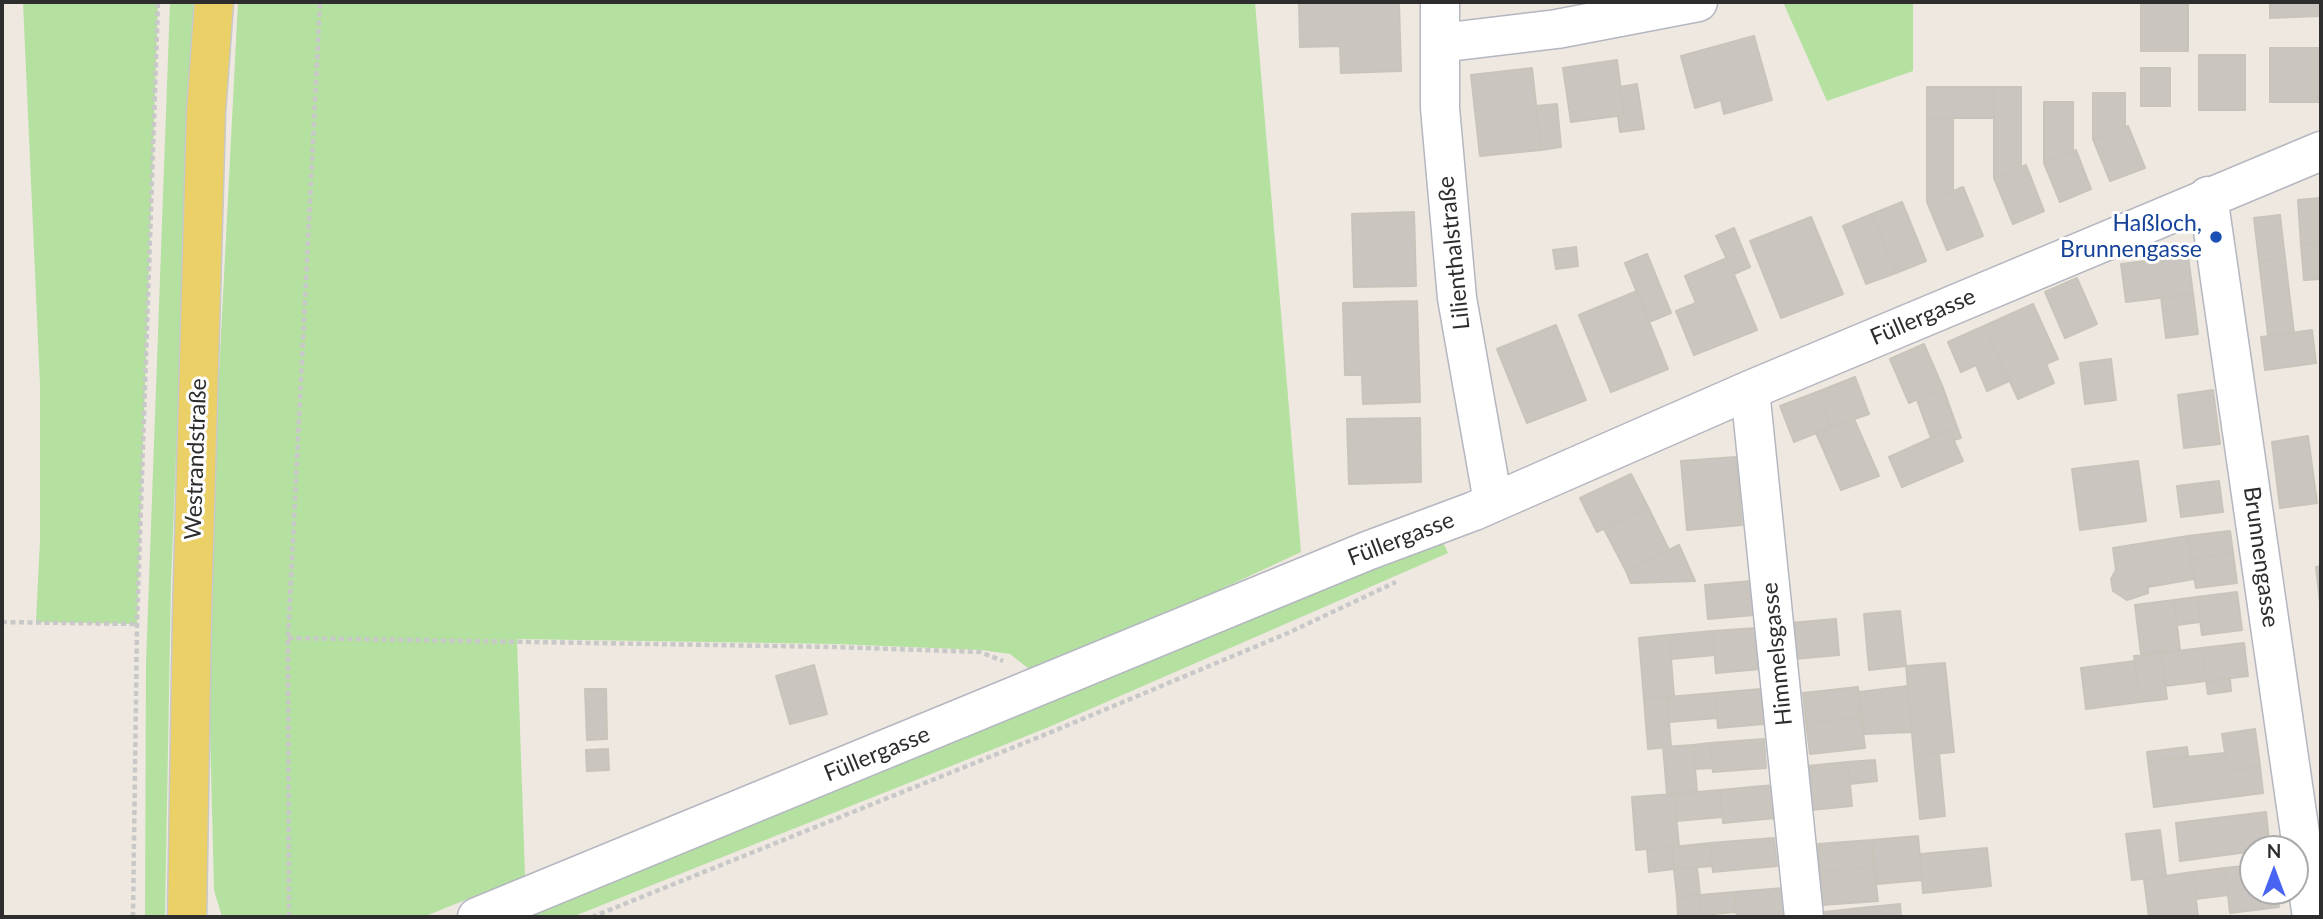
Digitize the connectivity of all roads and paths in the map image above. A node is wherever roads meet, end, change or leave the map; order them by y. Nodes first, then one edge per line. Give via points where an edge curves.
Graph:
1 (158, 2) edge
2 (214, 2) edge
3 (320, 2) edge
4 (1440, 2) edge
5 (1698, 2) edge
6 (1440, 43) junction
7 (2321, 151) edge
8 (2208, 196) junction
9 (1750, 390) junction
10 (1493, 502) junction
11 (1401, 580) dead end
12 (2, 622) edge
13 (137, 624) junction
14 (288, 638) junction
15 (1029, 691) junction
16 (133, 917) edge
17 (187, 917) edge
18 (289, 917) edge
19 (477, 917) edge
20 (592, 917) edge
21 (1804, 917) edge
22 (2312, 917) edge

1 - 13 path
2 - 17 main road, Westrandstraße via 191,616
3 - 14 path
4 - 6 street, Lilienthalstraße
5 - 6 street via 1557,29
6 - 10 street, Lilienthalstraße via 1457,298
7 - 8 street, Füllergasse
8 - 9 street, Füllergasse
8 - 22 street, Brunnengasse
9 - 10 street, Füllergasse
9 - 21 street, Himmelsgasse
10 - 15 street, Füllergasse
11 - 20 path via 1099,712
12 - 13 path
13 - 16 path
14 - 15 path via 980,652 1006,662
14 - 18 path
15 - 19 street, Füllergasse

